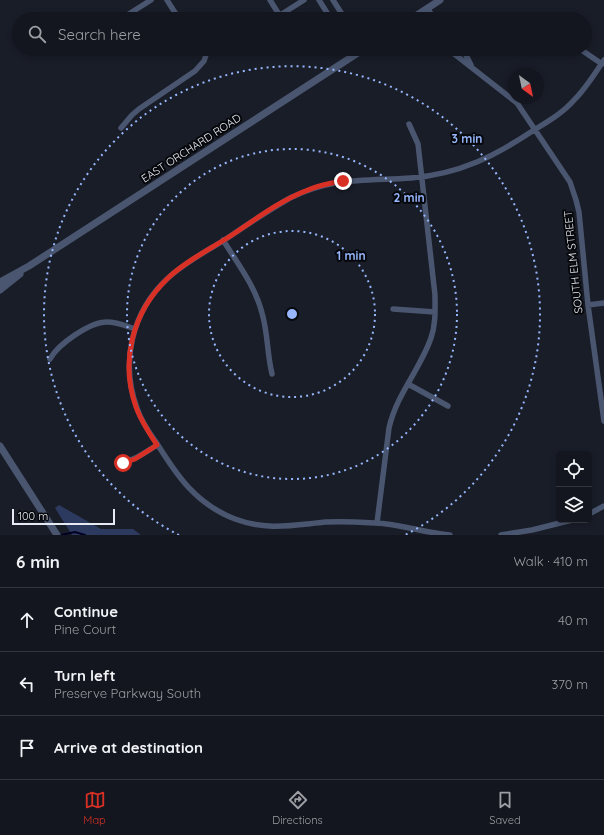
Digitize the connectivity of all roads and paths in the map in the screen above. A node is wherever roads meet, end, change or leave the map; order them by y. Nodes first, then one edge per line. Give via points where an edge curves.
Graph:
1 (151, 0) edge
2 (166, 0) edge
3 (270, 0) edge
4 (304, 0) edge
5 (319, 0) edge
6 (333, 0) edge
7 (440, 0) edge
8 (427, 8) junction
9 (132, 12) edge
10 (174, 12) edge
11 (275, 12) edge
12 (285, 12) edge
13 (327, 12) edge
14 (341, 12) edge
15 (421, 12) edge
16 (429, 12) edge
17 (206, 56) edge
18 (351, 56) edge
19 (457, 56) edge
20 (466, 56) edge
21 (592, 56) edge
22 (603, 62) edge
23 (472, 67) junction
24 (409, 124) dead end
25 (121, 128) dead end
26 (536, 129) junction
27 (423, 177) junction
28 (223, 240) junction
29 (29, 266) junction
30 (0, 282) edge
31 (0, 290) edge
32 (604, 303) edge
33 (588, 305) junction
34 (393, 309) dead end
35 (435, 312) junction
36 (135, 329) junction
37 (50, 359) dead end
38 (272, 374) dead end
39 (408, 384) junction
40 (448, 406) dead end
41 (604, 421) edge
42 (157, 445) junction
43 (0, 446) edge
44 (117, 463) dead end
45 (604, 506) edge
46 (592, 512) edge
47 (377, 523) junction
48 (560, 523) edge
49 (57, 535) edge
50 (450, 535) edge
51 (501, 535) edge

1 - 9 street
2 - 10 street
3 - 11 street
4 - 12 street
5 - 13 street
6 - 14 street
7 - 8 street
8 - 15 street
8 - 16 street
17 - 25 street via 195,71 139,109
18 - 29 street, EAST ORCHARD ROAD
19 - 23 street, SOUTH ELM STREET
20 - 23 street, SOUTH ELM STREET
21 - 22 street
22 - 26 street via 575,100
23 - 26 street, SOUTH ELM STREET via 513,98
24 - 27 street via 418,144
26 - 27 street via 481,161 456,170
26 - 33 street, SOUTH ELM STREET via 567,178 576,200
27 - 28 street via 343,181 309,189 286,200
27 - 35 street
28 - 36 street via 167,278 151,296
28 - 38 street via 251,284 259,302
29 - 30 street, EAST ORCHARD ROAD
29 - 31 street, EAST ORCHARD ROAD
32 - 33 street
33 - 41 street, SOUTH ELM STREET
34 - 35 street
35 - 39 street via 431,337
36 - 37 street via 107,322 93,325 58,348
36 - 42 street via 129,359 131,385 139,415
39 - 40 street
39 - 47 street via 398,401 389,428
42 - 44 street via 135,459
42 - 47 street via 173,470 192,492 216,510 236,519 275,527 337,521
43 - 49 street
45 - 46 street
47 - 50 street
48 - 51 street

